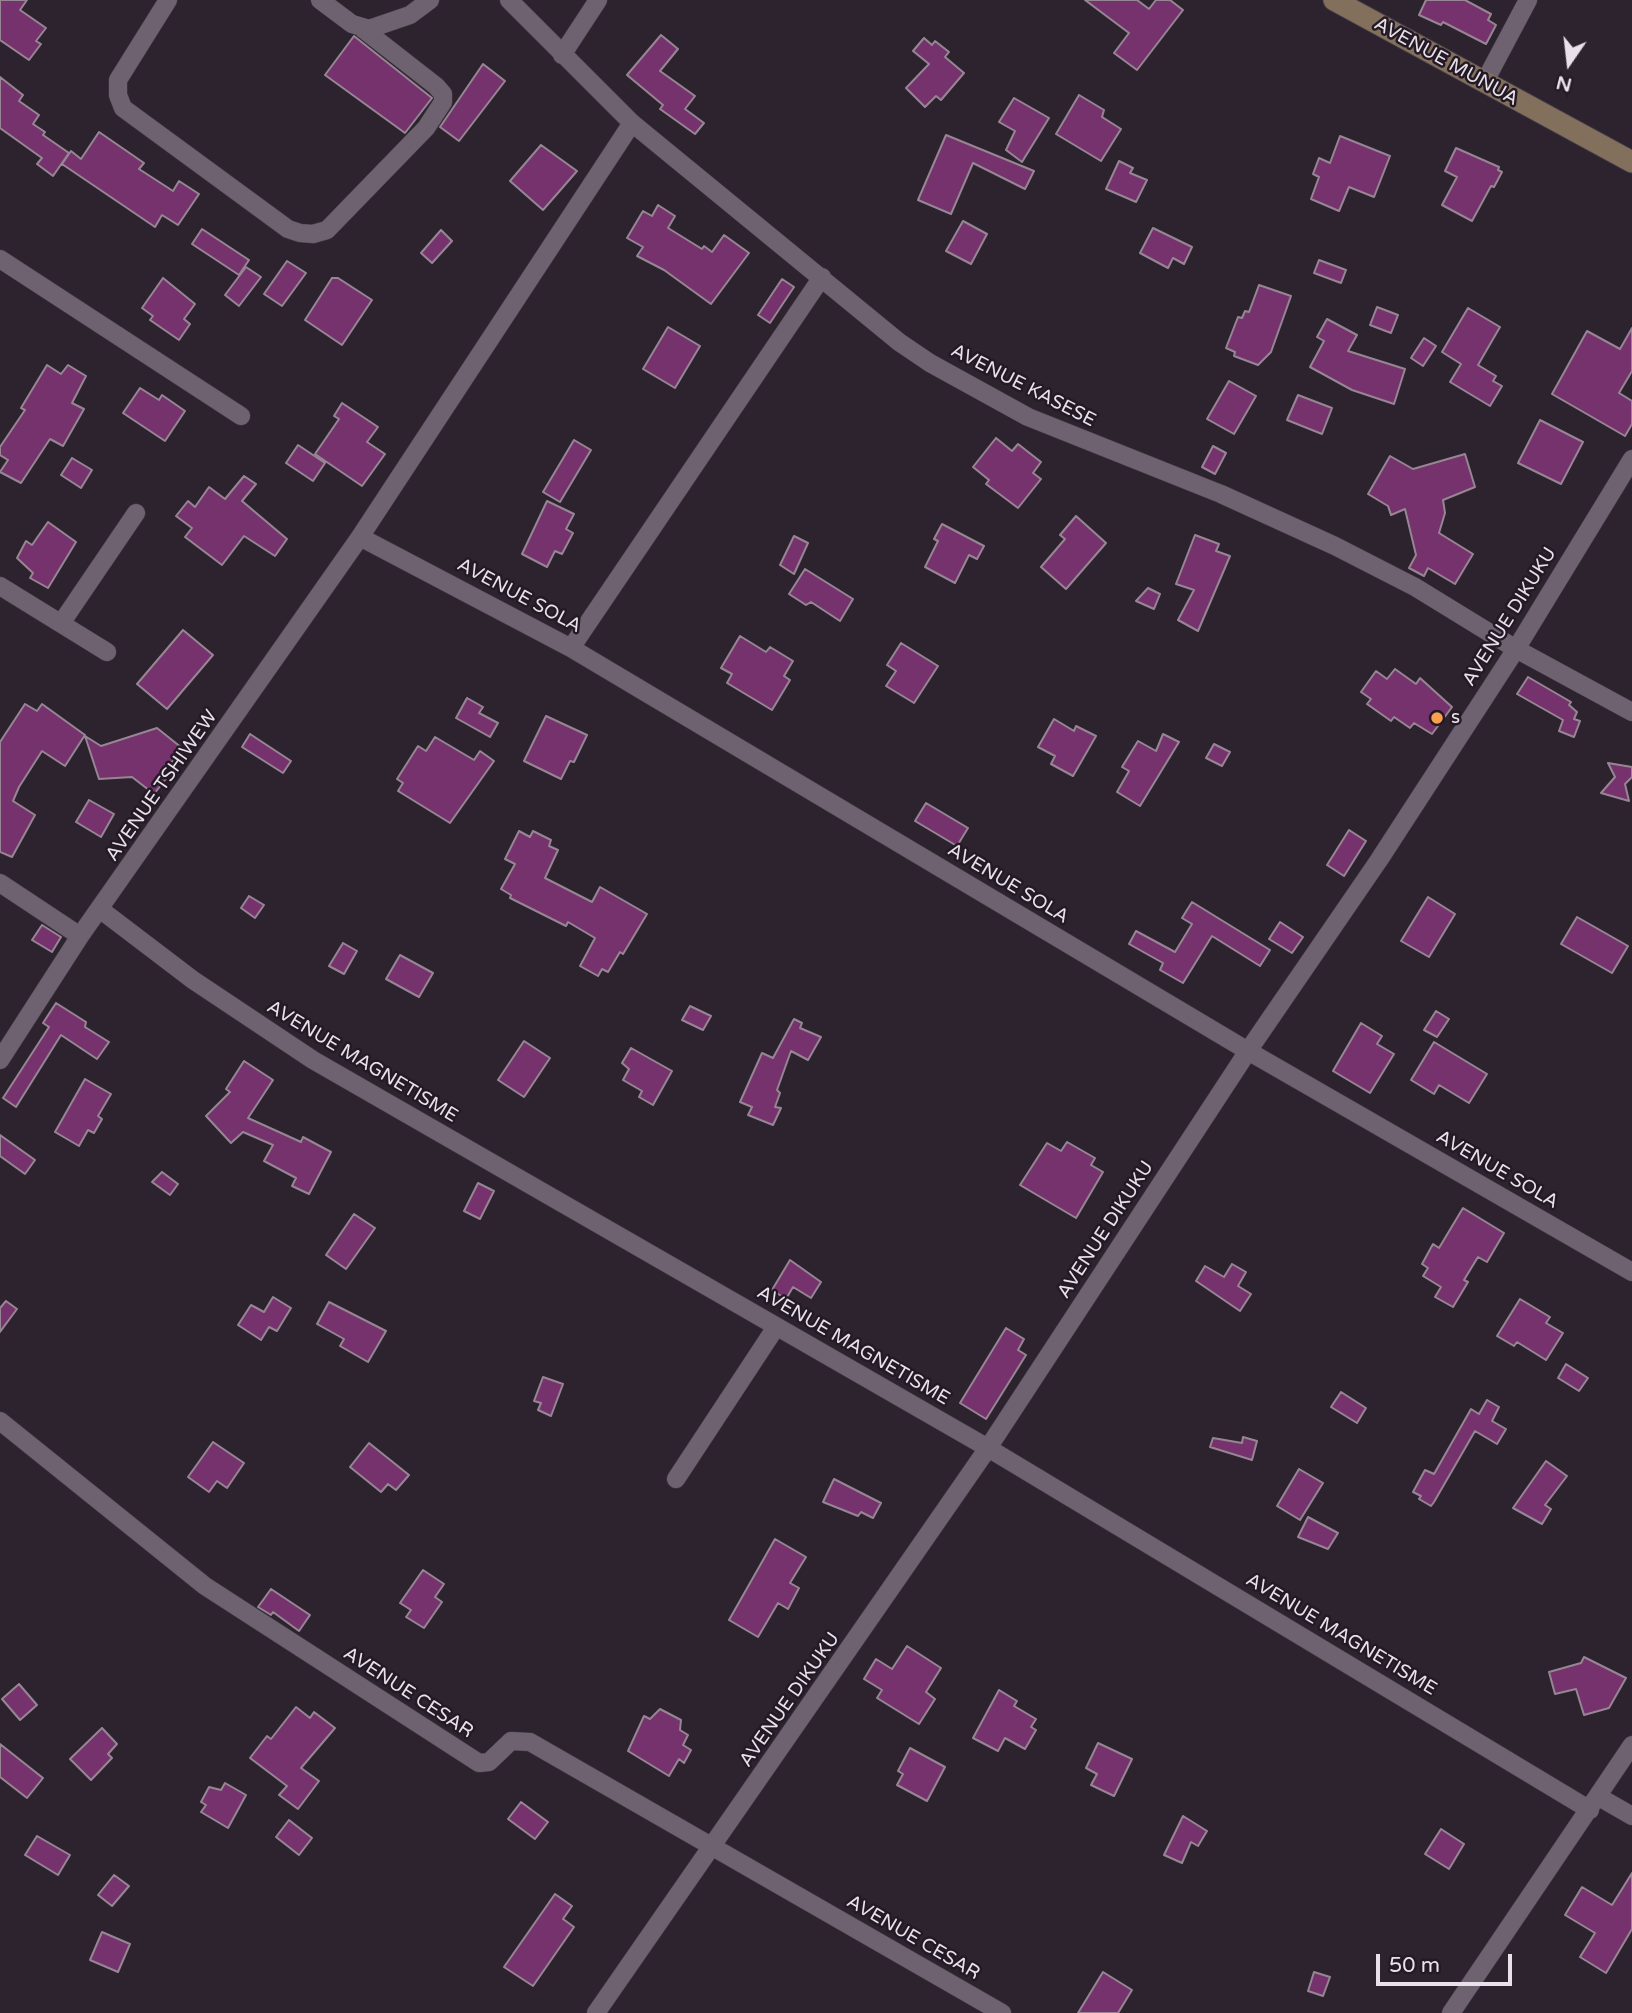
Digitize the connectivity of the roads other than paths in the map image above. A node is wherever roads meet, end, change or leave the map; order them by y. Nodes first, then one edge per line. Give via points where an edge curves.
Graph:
1 (168, 0) edge
2 (320, 0) edge
3 (430, 0) edge
4 (509, 0) edge
5 (598, 0) edge
6 (1334, 0) edge
7 (1528, 0) edge
8 (363, 29) junction
9 (562, 55) junction
10 (1484, 83) junction
11 (632, 123) junction
12 (1632, 162) edge
13 (0, 259) edge
14 (822, 277) junction
15 (241, 416) dead end
16 (1632, 458) edge
17 (136, 513) dead end
18 (360, 537) junction
19 (1, 588) edge
20 (62, 622) junction
21 (571, 648) junction
22 (1516, 649) junction
23 (107, 652) dead end
24 (1632, 712) edge
25 (0, 883) edge
26 (101, 910) junction
27 (80, 936) junction
28 (1248, 1051) junction
29 (0, 1059) edge
30 (1632, 1272) edge
31 (776, 1327) junction
32 (0, 1421) edge
33 (988, 1448) junction
34 (676, 1479) dead end
35 (1632, 1745) edge
36 (1595, 1803) junction
37 (1632, 1816) edge
38 (711, 1846) junction
39 (596, 2013) edge
40 (1002, 2013) edge
41 (1451, 2013) edge

1 - 8 street via 118,80 123,108 288,229 300,233 327,230 425,128 443,102 436,86
2 - 8 street
3 - 8 street via 410,15
4 - 9 street, AVENUE KASESE
5 - 9 street
6 - 10 main road, AVENUE MUNUA
7 - 10 street
9 - 11 street, AVENUE KASESE
10 - 12 main road, AVENUE MUNUA
11 - 14 street, AVENUE KASESE
11 - 18 street, AVENUE TSHIWEW
13 - 15 street
14 - 21 street
14 - 22 street, AVENUE KASESE via 899,342 1028,417 1279,519 1415,587
16 - 22 street, AVENUE DIKUKU
17 - 20 street
18 - 21 street, AVENUE SOLA
18 - 26 street, AVENUE TSHIWEW
19 - 20 street
20 - 23 street
21 - 28 street, AVENUE SOLA
22 - 24 street, AVENUE KASESE
22 - 28 street, AVENUE DIKUKU
25 - 27 street
26 - 27 street, AVENUE TSHIWEW
26 - 31 street, AVENUE MAGNETISME via 192,980 313,1060
27 - 29 street, AVENUE TSHIWEW
28 - 30 street, AVENUE SOLA
28 - 33 street, AVENUE DIKUKU
31 - 33 street, AVENUE MAGNETISME
31 - 34 street
32 - 38 street, AVENUE CESAR via 195,1578 479,1763 489,1762 511,1741 530,1742
33 - 36 street, AVENUE MAGNETISME
33 - 38 street, AVENUE DIKUKU
35 - 36 street
36 - 37 street, AVENUE MAGNETISME
36 - 41 street
38 - 39 street, AVENUE DIKUKU
38 - 40 street, AVENUE CESAR

